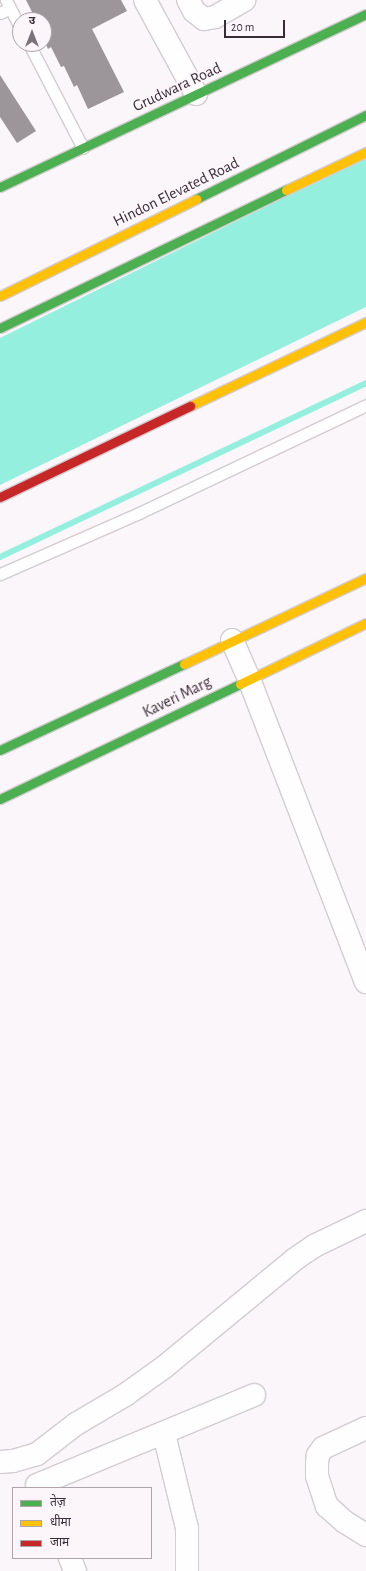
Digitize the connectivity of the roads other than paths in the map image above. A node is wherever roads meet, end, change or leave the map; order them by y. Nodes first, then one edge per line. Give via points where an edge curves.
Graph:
1 (145, 0) edge
2 (188, 0) edge
3 (244, 0) edge
4 (5, 7) edge
5 (366, 14) edge
6 (12, 16) edge
7 (33, 52) edge
8 (196, 94) junction
9 (366, 115) edge
10 (83, 148) junction
11 (366, 152) edge
12 (0, 187) edge
13 (0, 296) edge
14 (366, 322) edge
15 (0, 328) edge
16 (366, 405) edge
17 (0, 497) edge
18 (0, 574) edge
19 (366, 578) edge
20 (366, 623) edge
21 (232, 640) junction
22 (249, 679) junction
23 (0, 750) edge
24 (0, 799) edge
25 (366, 982) edge
26 (366, 1221) edge
27 (254, 1395) dead end
28 (366, 1428) edge
29 (164, 1434) junction
30 (26, 1458) junction
31 (0, 1462) edge
32 (38, 1486) edge
33 (366, 1535) edge
34 (70, 1559) edge
35 (75, 1571) edge
36 (187, 1571) edge

1 - 8 street
2 - 3 street via 194,12 204,18 215,17
4 - 6 lane
5 - 8 main road, Grudwara Road
7 - 10 lane
8 - 10 main road, Grudwara Road
9 - 13 main road, Hindon Elevated Road
10 - 12 main road, Grudwara Road
11 - 15 main road
14 - 17 main road
16 - 18 lane via 139,513
19 - 21 main road, Kaveri Marg
20 - 22 main road, Kaveri Marg
21 - 22 street
21 - 23 main road, Kaveri Marg
22 - 24 main road, Kaveri Marg
22 - 25 street
26 - 30 street via 314,1246 279,1271 163,1368 125,1395 76,1424 36,1454
27 - 29 street
28 - 33 street via 323,1448 318,1455 317,1464 317,1476 327,1506 345,1522
29 - 32 street
29 - 36 street via 187,1528
30 - 31 street
30 - 32 street
34 - 35 street

